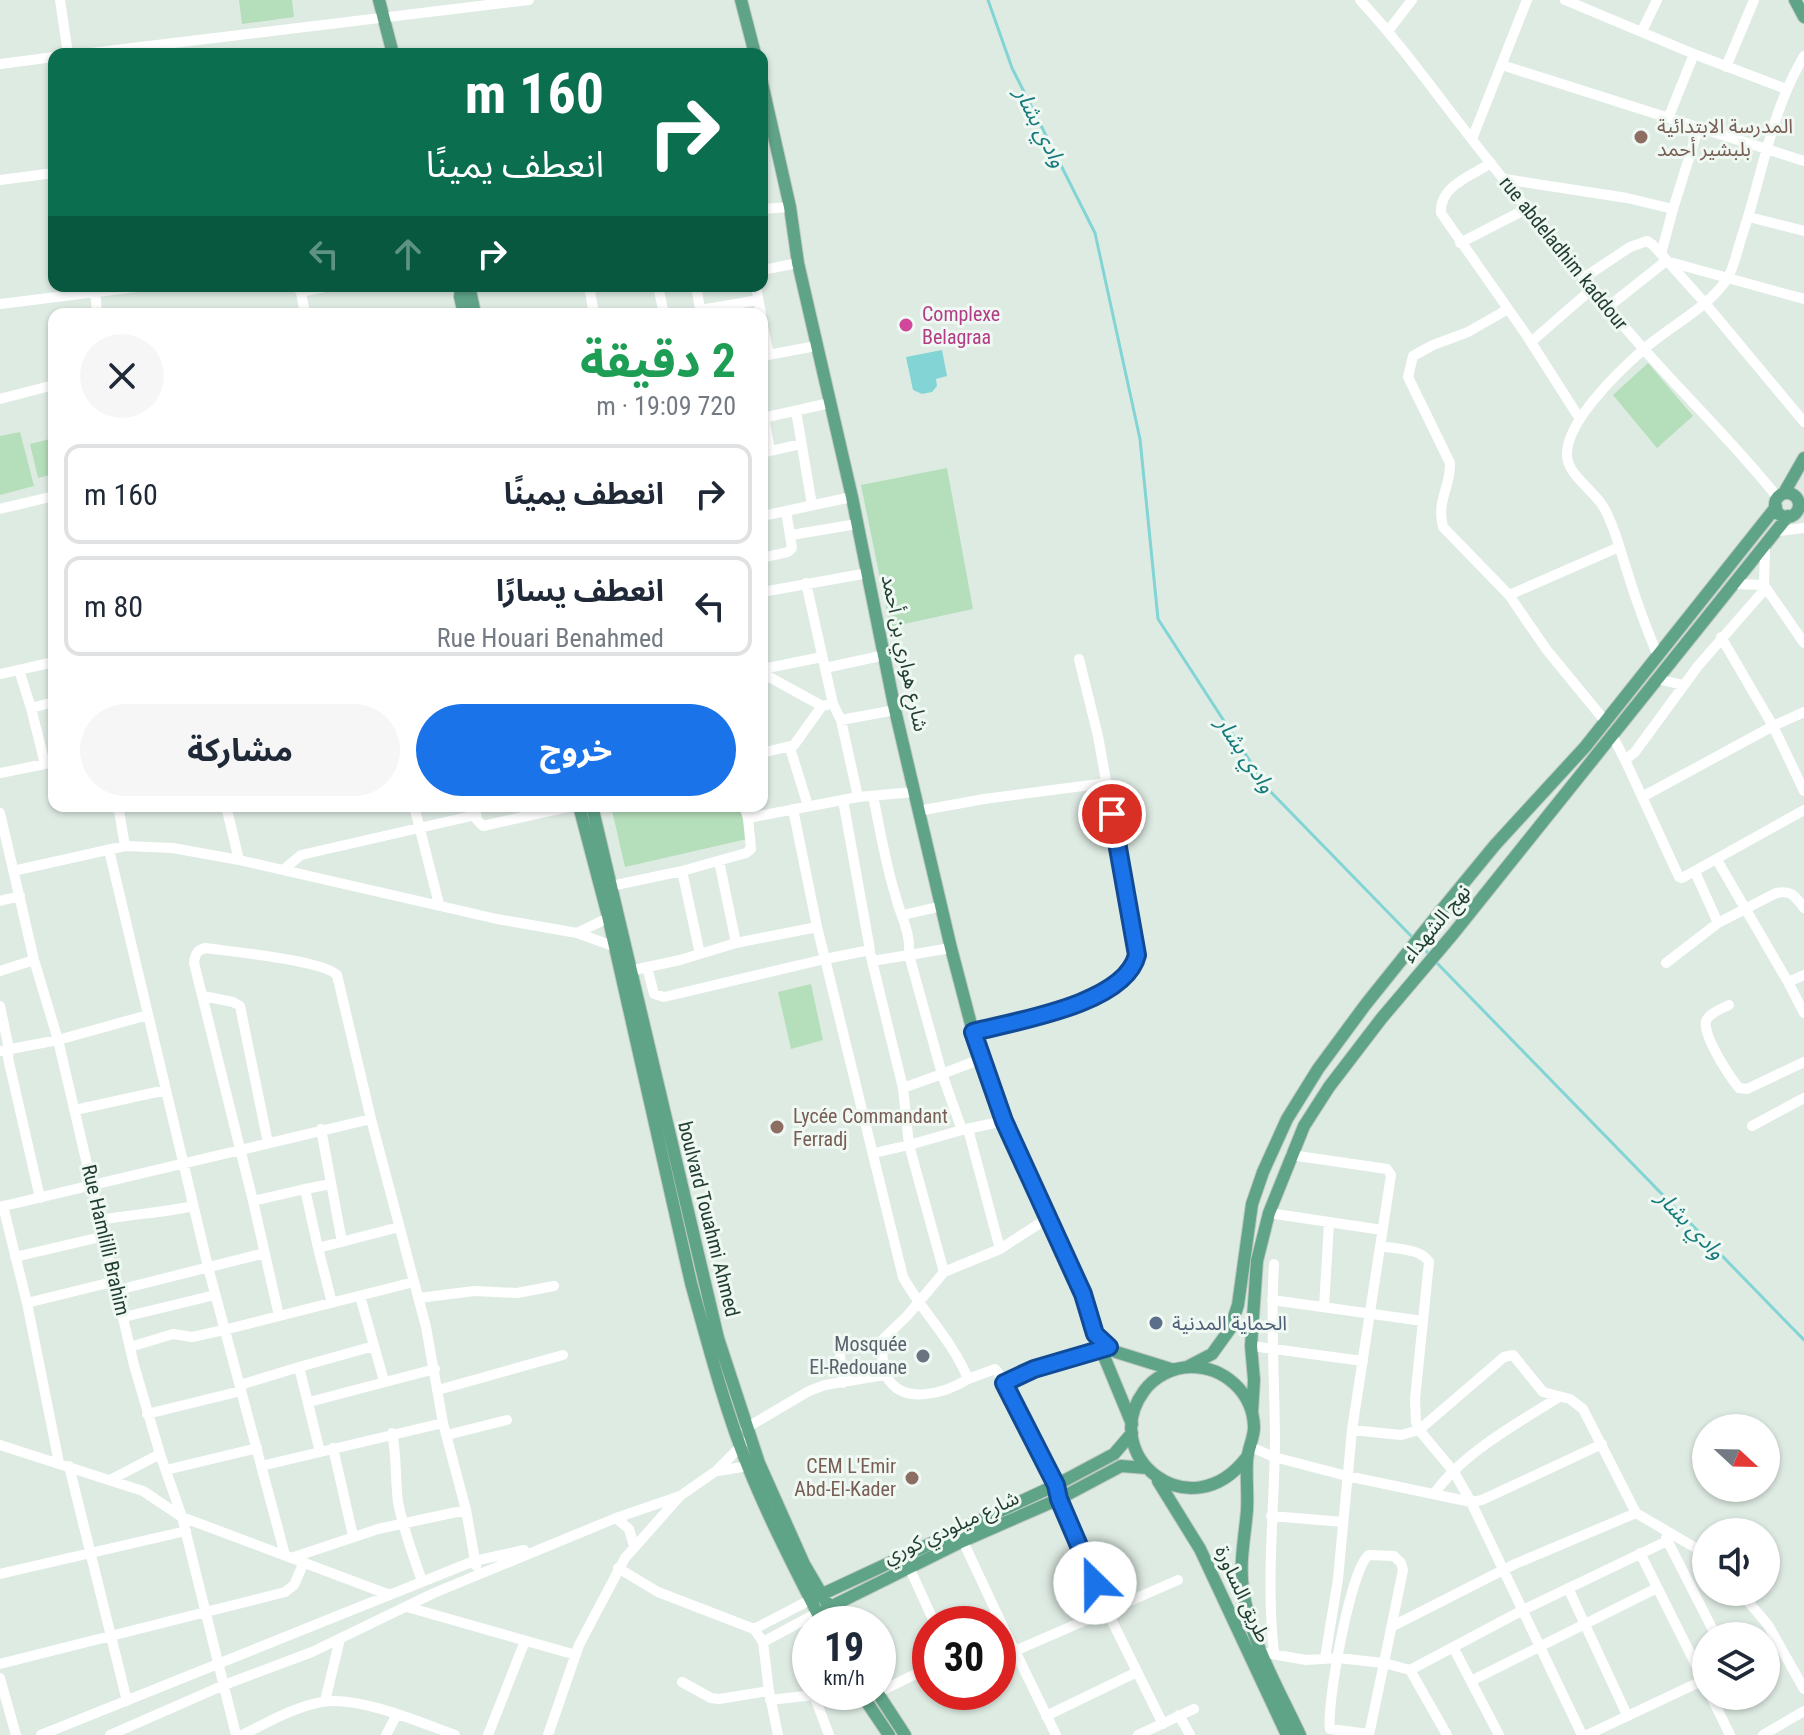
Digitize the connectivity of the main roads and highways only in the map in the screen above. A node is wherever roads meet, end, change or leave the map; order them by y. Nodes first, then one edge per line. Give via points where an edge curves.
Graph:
1 (379, 0) edge
2 (741, 0) edge
3 (1795, 0) edge
4 (1804, 17) edge
5 (392, 48) edge
6 (753, 48) edge
7 (768, 110) edge
8 (1804, 458) edge
9 (1779, 499) junction
10 (1801, 500) edge
11 (1788, 516) junction
12 (581, 812) edge
13 (593, 812) edge
14 (612, 915) junction
15 (618, 945) junction
16 (679, 1206) junction
17 (694, 1267) junction
18 (1105, 1348) junction
19 (1180, 1368) junction
20 (1252, 1413) junction
21 (1132, 1428) junction
22 (746, 1438) junction
23 (1249, 1452) junction
24 (1150, 1472) junction
25 (960, 1536) junction
26 (816, 1597) junction
27 (818, 1606) edge
28 (829, 1606) edge
29 (832, 1606) edge
30 (872, 1710) edge
31 (889, 1710) edge
32 (889, 1735) edge
33 (905, 1735) edge
34 (1287, 1735) edge
35 (1300, 1735) edge

1 - 5 main road
2 - 6 main road
3 - 4 main road
7 - 18 main road, شارع هواري بن أحمد via 895,710 973,1032 1004,1121
8 - 9 main road, نهج الشهداء
9 - 10 main road
9 - 11 main road via 1780,514
9 - 19 main road, نهج الشهداء via 1658,656 1435,918 1318,1069 1263,1172 1249,1217 1230,1329 1212,1354
10 - 11 main road, نهج الشهداء
11 - 20 main road, نهج الشهداء via 1381,1019 1304,1126 1269,1213 1257,1261
12 - 14 main road, boulvard Touahmi Ahmed
13 - 14 main road, boulvard Touahmi Ahmed via 611,886
14 - 15 main road, boulvard Touahmi Ahmed
15 - 16 main road, boulvard Touahmi Ahmed
15 - 16 main road, boulvard Touahmi Ahmed via 629,971
16 - 17 main road, boulvard Touahmi Ahmed
17 - 22 main road, boulvard Touahmi Ahmed
17 - 22 main road, boulvard Touahmi Ahmed via 705,1334
18 - 19 main road
18 - 21 main road
19 - 20 main road via 1221,1373 1246,1397
19 - 21 main road via 1145,1390
20 - 23 main road
21 - 24 main road via 1139,1457
21 - 25 main road, شارع ميلودي كوري via 1114,1454
22 - 26 main road, boulvard Touahmi Ahmed via 753,1465
23 - 24 main road via 1236,1471 1204,1488 1169,1484
23 - 35 main road, طريق الساورة via 1243,1587 1251,1627 1268,1652
24 - 25 main road, شارع ميلودي كوري via 1121,1466 1059,1499
24 - 34 main road, طريق الساورة via 1200,1549
25 - 26 main road, شارع ميلودي كوري
25 - 29 main road, شارع ميلودي كوري
26 - 27 main road, boulvard Touahmi Ahmed
26 - 28 main road, boulvard Touahmi Ahmed
30 - 32 main road
31 - 33 main road

